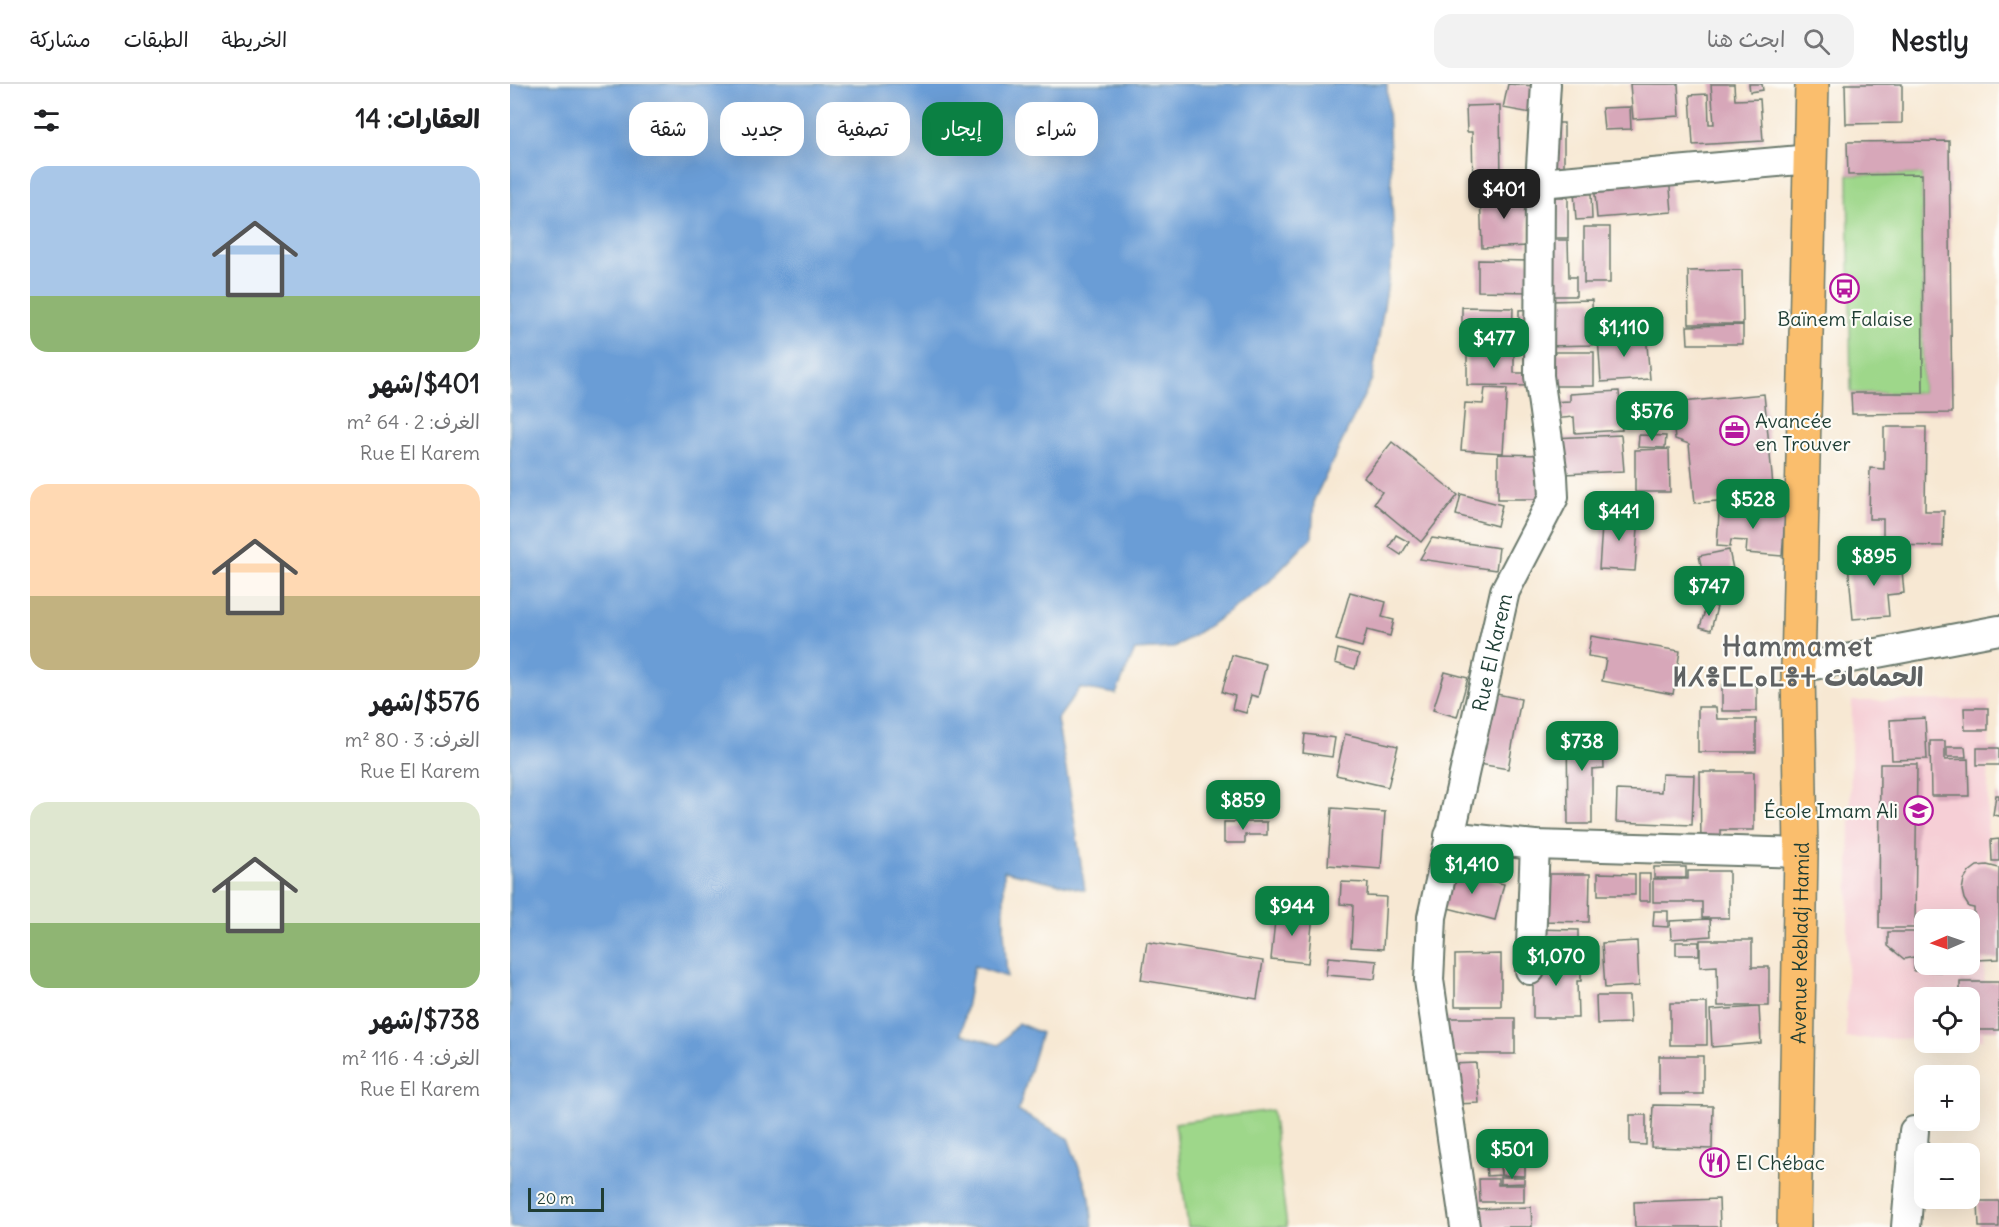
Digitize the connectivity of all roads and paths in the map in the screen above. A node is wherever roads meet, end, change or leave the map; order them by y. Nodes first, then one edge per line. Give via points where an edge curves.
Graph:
1 (1546, 84) edge
2 (1812, 84) edge
3 (1811, 159) junction
4 (1540, 183) junction
5 (1999, 630) edge
6 (1798, 668) junction
7 (1449, 836) junction
8 (1535, 845) junction
9 (1801, 853) junction
10 (1530, 970) dead end
11 (1914, 1131) dead end
12 (1464, 1227) edge
13 (1794, 1227) edge
14 (1906, 1227) edge

1 - 4 street, Rue El Karem
2 - 3 main road, Avenue Kebladj Hamid
3 - 4 street
3 - 6 main road, Avenue Kebladj Hamid
4 - 7 street, Rue El Karem via 1539,376 1554,497 1505,591
5 - 6 street
6 - 9 main road, Avenue Kebladj Hamid
7 - 8 street
7 - 12 street, Rue El Karem via 1432,917 1429,980
8 - 9 street
8 - 10 street
9 - 13 main road, Avenue Kebladj Hamid
11 - 14 street

